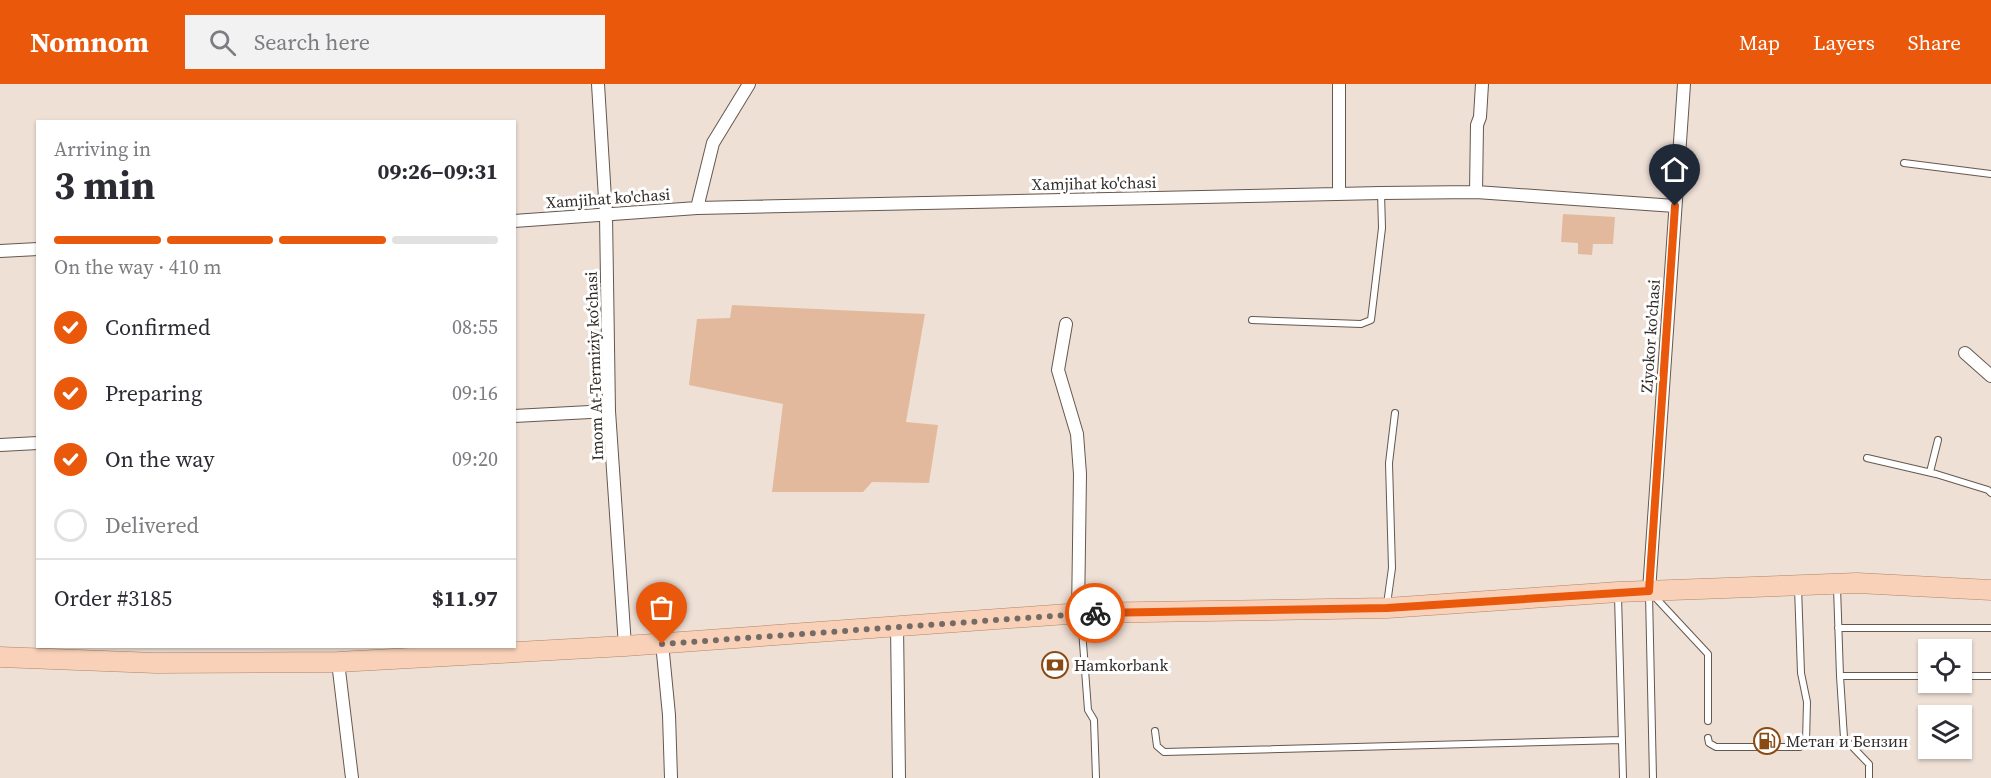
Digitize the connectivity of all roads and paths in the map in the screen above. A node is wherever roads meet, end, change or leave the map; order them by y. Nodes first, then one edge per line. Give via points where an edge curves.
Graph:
1 (598, 84) edge
2 (749, 84) edge
3 (1338, 84) edge
4 (1482, 84) edge
5 (1684, 84) edge
6 (1904, 163) dead end
7 (1991, 174) edge
8 (1476, 192) junction
9 (1381, 193) junction
10 (1340, 194) junction
11 (1675, 206) junction
12 (697, 208) junction
13 (606, 215) junction
14 (516, 221) edge
15 (36, 249) edge
16 (0, 251) edge
17 (1252, 320) dead end
18 (1066, 324) dead end
19 (1965, 353) dead end
20 (1991, 376) edge
21 (609, 411) junction
22 (1395, 413) dead end
23 (516, 416) edge
24 (1938, 440) dead end
25 (36, 443) edge
26 (0, 445) edge
27 (1867, 458) dead end
28 (1930, 472) junction
29 (1991, 494) edge
30 (1836, 584) junction
31 (1797, 585) junction
32 (1991, 590) edge
33 (1649, 591) junction
34 (1618, 592) junction
35 (1387, 608) junction
36 (1080, 614) junction
37 (897, 626) junction
38 (1838, 628) junction
39 (1991, 628) edge
40 (662, 644) junction
41 (625, 646) junction
42 (0, 657) edge
43 (350, 659) junction
44 (1840, 676) junction
45 (1918, 676) edge
46 (1972, 676) edge
47 (1991, 676) edge
48 (1708, 721) dead end
49 (1155, 732) dead end
50 (1708, 738) dead end
51 (1622, 740) junction
52 (352, 778) edge
53 (671, 778) edge
54 (899, 778) edge
55 (1096, 778) edge
56 (1623, 778) edge
57 (1653, 778) edge
58 (1869, 778) edge

1 - 13 street, Imom At-Termiziy koʻchasi
2 - 12 street via 713,143
3 - 10 street
4 - 8 street
5 - 11 street, Ziyokor ko'chasi
6 - 7 lane
8 - 9 street, Xamjihat ko'chasi
8 - 11 street, Xamjihat ko'chasi
9 - 10 street, Xamjihat ko'chasi
9 - 17 lane via 1382,228 1371,320 1361,324
10 - 12 street, Xamjihat ko'chasi
11 - 33 street, Ziyokor ko'chasi
12 - 13 street, Xamjihat ko'chasi
13 - 14 street, Xamjihat ko'chasi
13 - 21 street, Imom At-Termiziy koʻchasi
15 - 16 street
18 - 36 street via 1058,370 1077,434
19 - 20 street
21 - 23 street
21 - 41 street, Imom At-Termiziy koʻchasi
22 - 35 lane via 1389,463 1392,568
24 - 28 lane
25 - 26 street
27 - 28 lane
28 - 29 lane
30 - 31 main road
30 - 32 main road
30 - 38 lane
31 - 33 main road
31 - 50 lane via 1801,673 1807,702 1806,742 1800,747 1716,747
33 - 34 main road
33 - 48 lane via 1708,654
33 - 57 lane
34 - 35 main road
34 - 51 lane
35 - 36 main road
36 - 37 main road
36 - 55 lane via 1088,710 1094,720
37 - 40 main road
37 - 54 street
38 - 39 lane
38 - 44 lane
40 - 41 main road
40 - 53 street
41 - 43 main road
42 - 43 main road via 156,663
43 - 52 street
44 - 45 lane
44 - 58 lane via 1844,738 1869,764
46 - 47 lane
49 - 51 lane via 1157,746 1164,752
51 - 56 lane

